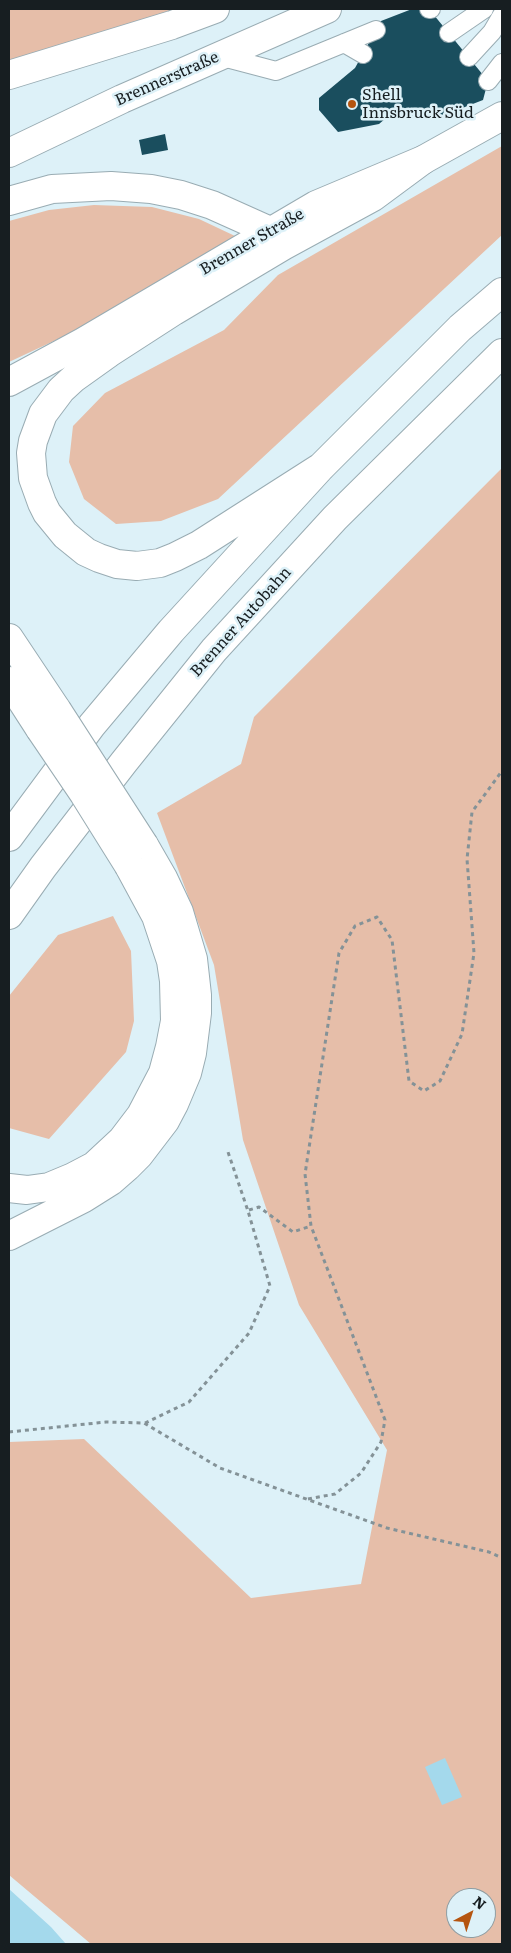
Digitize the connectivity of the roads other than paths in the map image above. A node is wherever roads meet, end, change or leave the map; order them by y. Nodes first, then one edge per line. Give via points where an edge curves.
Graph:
1 (215, 9) edge
2 (327, 9) edge
3 (484, 9) edge
4 (502, 15) edge
5 (376, 30) dead end
6 (448, 33) dead end
7 (344, 43) junction
8 (363, 54) dead end
9 (218, 56) junction
10 (469, 57) dead end
11 (502, 63) edge
12 (9, 75) edge
13 (488, 81) dead end
14 (502, 116) edge
15 (9, 153) edge
16 (423, 160) junction
17 (9, 201) edge
18 (270, 230) junction
19 (502, 292) edge
20 (502, 353) edge
21 (9, 382) edge
22 (321, 467) junction
23 (9, 638) edge
24 (9, 681) edge
25 (49, 719) junction
26 (9, 837) edge
27 (137, 855) junction
28 (9, 915) edge
29 (9, 1188) edge
30 (9, 1236) edge

1 - 12 main road
2 - 9 main road, Brennerstraße
3 - 6 lane
4 - 10 lane via 492,32
5 - 7 lane
7 - 8 lane
7 - 9 lane via 276,71
9 - 15 main road, Brennerstraße
11 - 13 lane
14 - 16 main road, Brenner Straße
16 - 18 main road, Brenner Straße via 316,205
16 - 22 main road via 373,197 174,311 74,378 43,414 33,440 32,453 32,478 42,504 65,535 99,558 137,566 175,558
17 - 18 main road via 52,189 111,186 151,189 212,205
18 - 21 main road, Brenner Straße via 83,342
19 - 22 main road via 460,328
20 - 28 main road, Brenner Autobahn via 335,518 214,650 118,769
22 - 26 main road via 159,645 92,725
23 - 25 main road
24 - 25 main road
25 - 27 main road, bridge
27 - 29 main road via 171,961 174,981 175,1022 163,1073 138,1120 94,1166 49,1187
27 - 30 main road via 163,878 179,912 193,959 197,995 196,1033 182,1086 157,1133 111,1181

